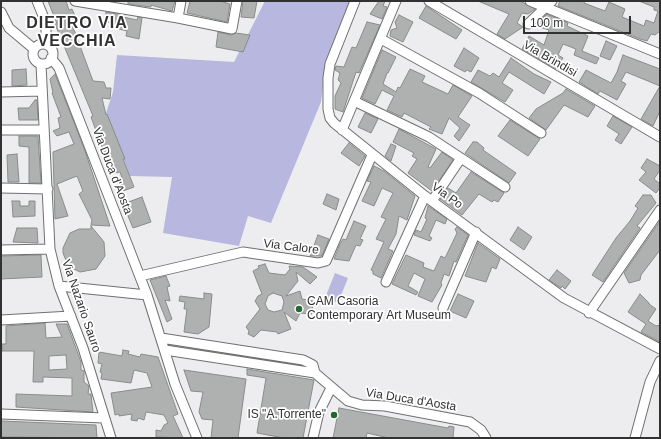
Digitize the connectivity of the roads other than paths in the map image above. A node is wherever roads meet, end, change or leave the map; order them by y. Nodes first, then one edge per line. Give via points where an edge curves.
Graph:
1 (37, 1) edge
2 (75, 1) edge
3 (181, 1) edge
4 (237, 1) edge
5 (355, 1) edge
6 (396, 1) edge
7 (429, 1) edge
8 (530, 1) edge
9 (548, 4) edge
10 (129, 5) edge
11 (1, 12) edge
12 (178, 18) junction
13 (528, 24) dead end
14 (381, 40) junction
15 (46, 44) junction
16 (34, 49) junction
17 (660, 54) edge
18 (51, 58) junction
19 (41, 64) junction
20 (42, 91) junction
21 (1, 92) edge
22 (354, 101) junction
23 (1, 130) edge
24 (44, 130) junction
25 (342, 130) junction
26 (542, 133) dead end
27 (660, 137) edge
28 (372, 155) junction
29 (461, 158) junction
30 (504, 187) dead end
31 (1, 188) edge
32 (48, 189) junction
33 (429, 198) junction
34 (660, 210) edge
35 (476, 232) junction
36 (50, 249) junction
37 (1, 250) edge
38 (140, 276) junction
39 (386, 282) dead end
40 (59, 286) junction
41 (147, 294) junction
42 (443, 308) dead end
43 (589, 313) junction
44 (71, 316) junction
45 (1, 320) edge
46 (161, 338) junction
47 (660, 349) edge
48 (165, 350) junction
49 (660, 361) edge
50 (315, 373) junction
51 (331, 388) junction
52 (1, 414) edge
53 (104, 418) junction
54 (111, 438) edge
55 (197, 438) edge
56 (313, 438) edge
57 (486, 438) edge
58 (635, 438) edge

1 - 15 street, Via Duca d'Aosta via 46,23
2 - 10 street
3 - 12 street
4 - 12 street via 232,29
5 - 25 street, Via Po via 330,64 328,78 330,118
6 - 14 street
7 - 27 street, Via Brindisi
8 - 9 street
9 - 13 street
9 - 17 street
10 - 12 street
11 - 16 street via 9,28
14 - 22 street
14 - 26 street via 479,93
15 - 16 street via 40,44
15 - 18 street, Via Duca d'Aosta via 51,49
16 - 19 street via 34,59
18 - 19 street
18 - 38 street, Via Duca d'Aosta via 59,68
19 - 20 street, Via Nazario Sauro
20 - 21 street
20 - 24 street, Via Nazario Sauro
22 - 25 street
22 - 29 street via 429,137
23 - 24 street
24 - 32 street, Via Nazario Sauro
25 - 28 street, Via Po
28 - 33 street, Via Po
28 - 38 street, Via Calore via 326,261 318,263 243,252
29 - 30 street
29 - 33 street
31 - 32 street
32 - 36 street, Via Nazario Sauro
33 - 35 street, Via Po
33 - 39 street
34 - 43 street
35 - 42 street
35 - 43 street, Via Po via 564,298
36 - 37 street
36 - 40 street, Via Nazario Sauro
38 - 41 street, Via Duca d'Aosta
40 - 41 street
40 - 44 street, Via Nazario Sauro
41 - 46 street, Via Duca d'Aosta
43 - 47 street, Via Po
44 - 45 street
44 - 53 street, Via Nazario Sauro
46 - 48 street, Via Duca d'Aosta
46 - 50 street, Via Duca d'Aosta via 303,360 313,365
48 - 50 street
48 - 55 street, Via Duca d'Aosta via 175,384
49 - 58 street via 650,382
50 - 51 street, Via Duca d'Aosta
51 - 56 street via 319,412
51 - 57 street, Via Duca d'Aosta via 348,401 362,405 385,406 470,422 481,430
52 - 53 street
53 - 54 street, Via Nazario Sauro

